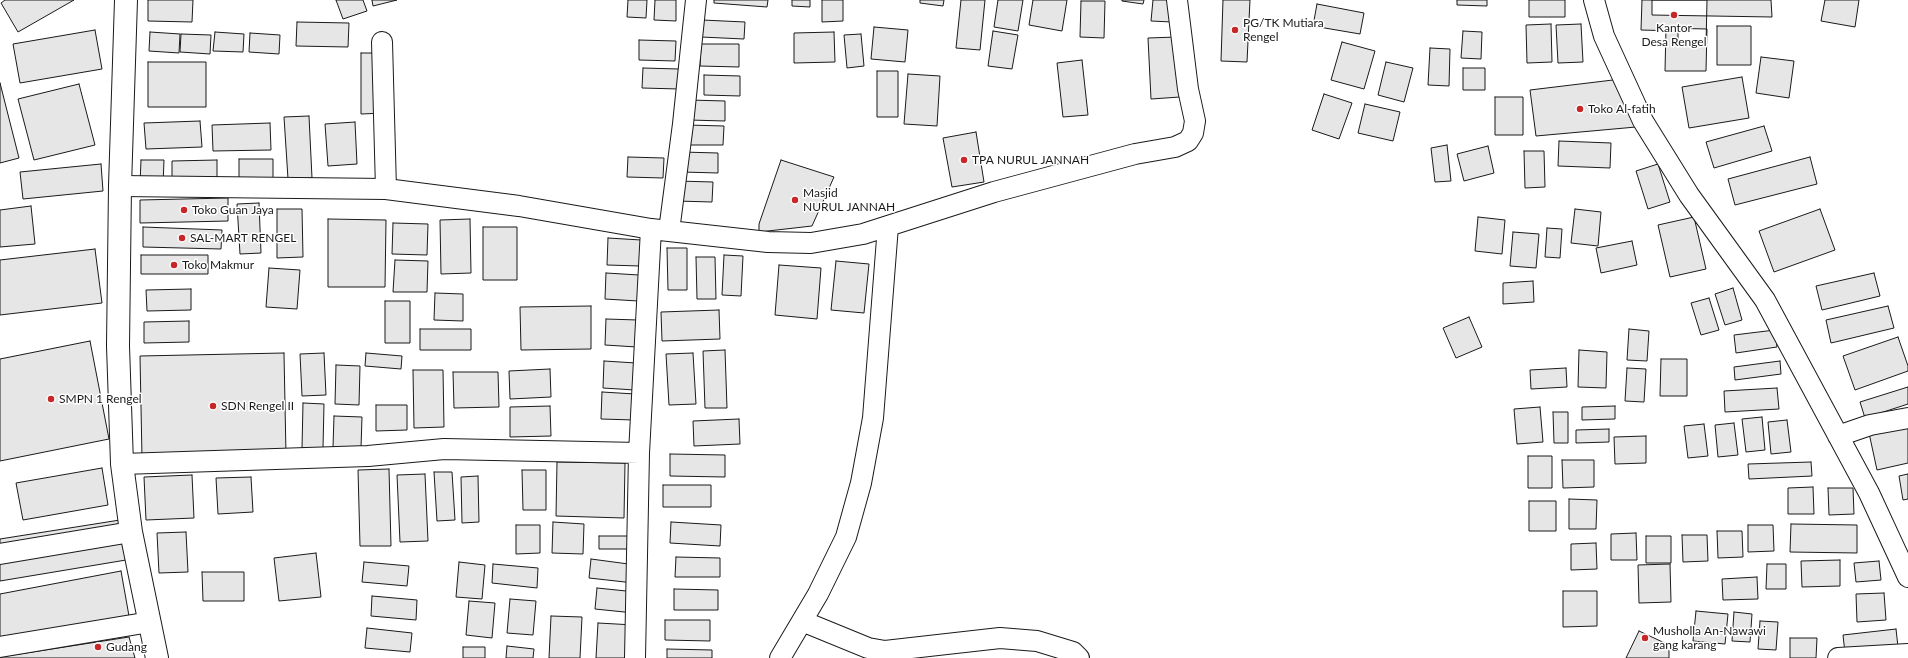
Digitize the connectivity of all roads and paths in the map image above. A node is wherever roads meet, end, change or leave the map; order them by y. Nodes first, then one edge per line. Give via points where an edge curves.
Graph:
1 (126, 0) edge
2 (696, 0) edge
3 (1177, 0) edge
4 (1594, 0) edge
5 (382, 42) dead end
6 (120, 186) junction
7 (386, 189) junction
8 (888, 226) junction
9 (660, 230) junction
10 (1908, 418) edge
11 (1838, 436) junction
12 (639, 453) junction
13 (122, 464) junction
14 (131, 532) junction
15 (0, 554) edge
16 (1908, 577) edge
17 (802, 621) junction
18 (150, 622) junction
19 (0, 647) edge
20 (1908, 654) edge
21 (157, 658) edge
22 (635, 658) edge
23 (780, 658) edge
24 (1079, 658) edge
25 (1838, 658) edge

1 - 6 street
2 - 9 street via 683,124
3 - 8 street via 1188,89 1195,121 1194,132 1188,141 1175,147 1135,154 994,192
4 - 11 street via 1604,36 1643,122 1688,195 1765,300
5 - 7 street
6 - 7 street
6 - 13 street via 118,346
7 - 9 street via 519,206
8 - 9 street via 863,234 811,243 768,242
8 - 17 street via 873,418 861,483 846,537
9 - 12 street
10 - 11 street via 1870,425
11 - 16 street via 1869,493
12 - 13 street via 444,449 368,456
12 - 22 street
13 - 14 street
14 - 15 street
14 - 18 street
17 - 23 street
17 - 24 street via 868,648 885,651 1000,638 1037,641 1072,652
18 - 19 street
18 - 21 street
20 - 25 street

